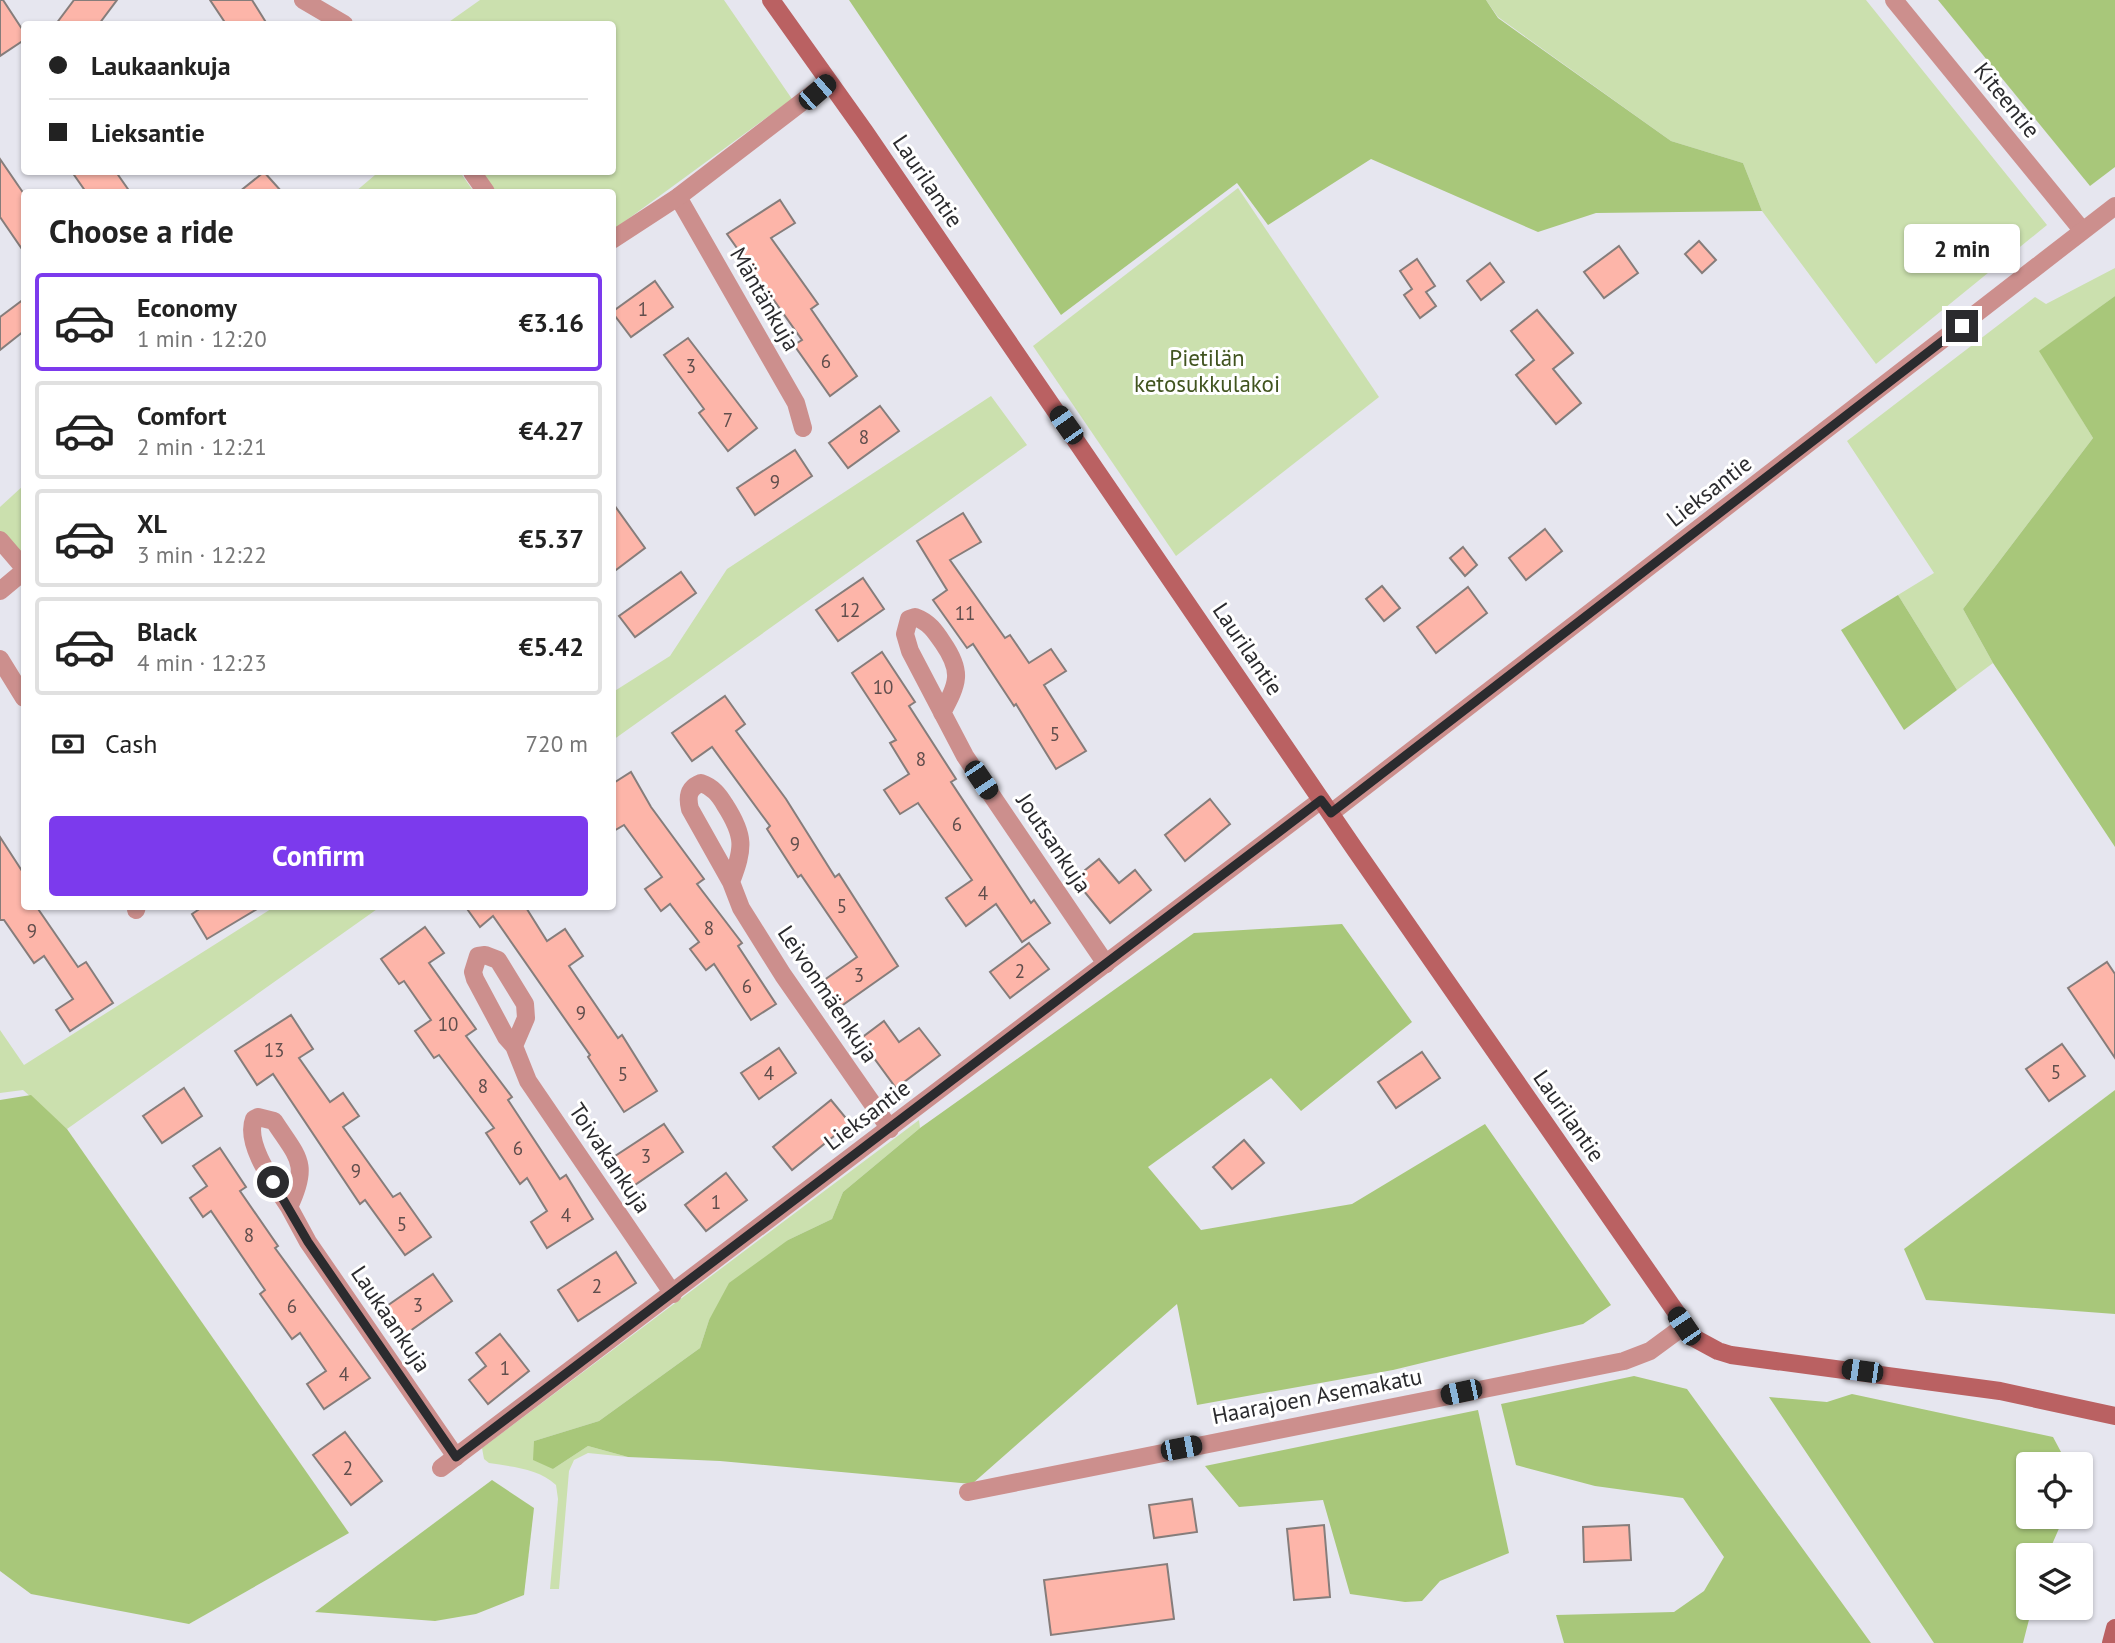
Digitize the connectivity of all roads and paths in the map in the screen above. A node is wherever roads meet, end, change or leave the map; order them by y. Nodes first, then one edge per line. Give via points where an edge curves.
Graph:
1 (303, 0) edge
2 (771, 0) edge
3 (1894, 0) edge
4 (339, 21) edge
5 (828, 82) junction
6 (678, 197) junction
7 (2115, 206) edge
8 (2082, 230) junction
9 (616, 237) edge
10 (803, 428) dead end
11 (0, 540) edge
12 (21, 566) edge
13 (21, 573) edge
14 (0, 591) edge
15 (0, 659) edge
16 (21, 693) edge
17 (942, 712) junction
18 (1326, 806) junction
19 (731, 882) junction
20 (1106, 964) junction
21 (514, 1046) dead end
22 (890, 1129) junction
23 (289, 1207) dead end
24 (673, 1294) junction
25 (1684, 1326) junction
26 (2115, 1416) edge
27 (456, 1457) junction
28 (441, 1468) dead end
29 (968, 1492) dead end
30 (2115, 1628) edge
31 (2111, 1643) edge

1 - 4 street
2 - 5 street, Laurilantie
3 - 8 street, Kiteentie
5 - 6 street
5 - 18 street, Laurilantie
6 - 9 street
6 - 10 street, Mäntänkuja via 796,403
7 - 8 street, Lieksantie
8 - 18 street, Lieksantie
11 - 12 street
13 - 14 street
15 - 16 street
17 - 17 street, Joutsankuja via 956,684 955,660 929,624 915,617 906,625 907,642
17 - 20 street, Joutsankuja via 981,780
18 - 20 street, Lieksantie
18 - 25 street, Laurilantie
19 - 19 street, Leivonmäenkuja via 690,809 690,792 701,783 718,793 738,825 740,857
19 - 22 street, Leivonmäenkuja via 741,908 783,975
20 - 22 street, Lieksantie
21 - 24 street, Toivakankuja via 528,1080
22 - 24 street, Lieksantie
23 - 27 street, Laukaankuja via 308,1242
24 - 27 street, Lieksantie
25 - 26 street via 1694,1338 1731,1355 2000,1391
25 - 29 street, Haarajoen Asemakatu via 1650,1351 1624,1361
27 - 28 street, Lieksantie
30 - 31 street

